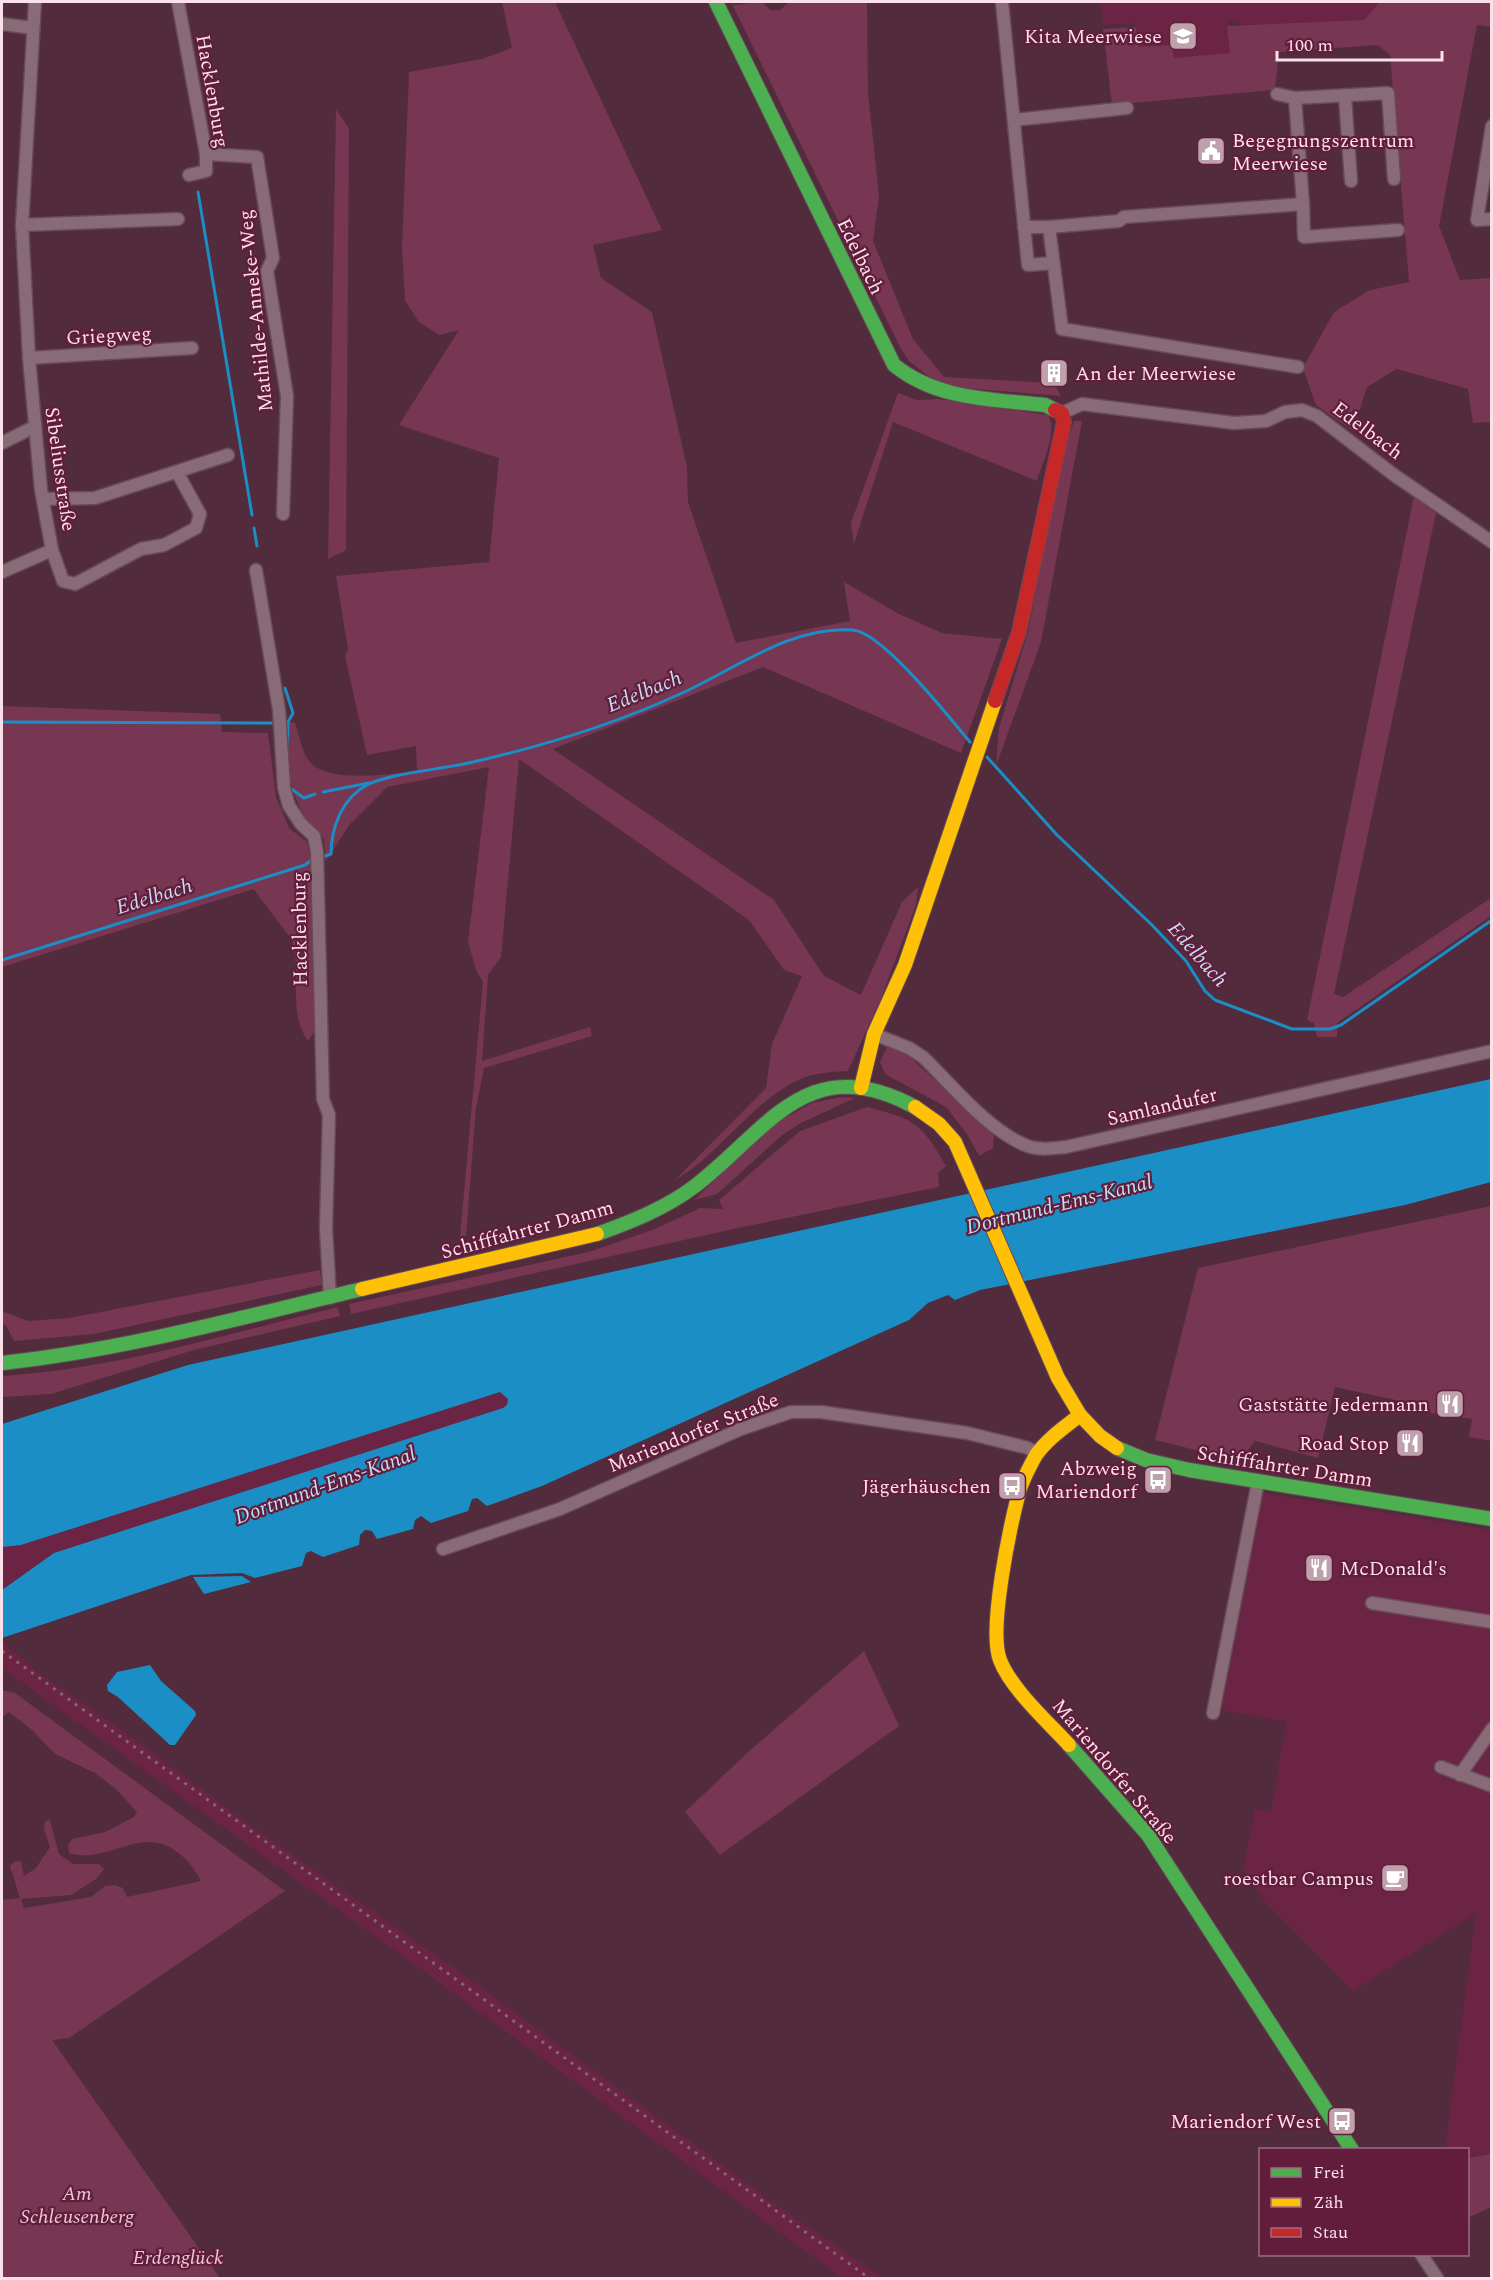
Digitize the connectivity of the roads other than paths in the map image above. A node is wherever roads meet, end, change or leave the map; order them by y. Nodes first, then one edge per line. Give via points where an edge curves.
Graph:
1 (35, 2) edge
2 (178, 2) edge
3 (716, 2) edge
4 (1002, 2) edge
5 (2, 24) edge
6 (33, 28) junction
7 (1277, 94) dead end
8 (1345, 96) junction
9 (1295, 98) junction
10 (1127, 108) dead end
11 (1014, 120) junction
12 (1491, 126) edge
13 (206, 154) junction
14 (189, 175) dead end
15 (1394, 179) dead end
16 (1351, 181) dead end
17 (1303, 204) junction
18 (178, 219) dead end
19 (1491, 219) edge
20 (22, 225) junction
21 (1024, 227) junction
22 (1048, 227) junction
23 (1398, 230) dead end
24 (1053, 263) junction
25 (192, 348) dead end
26 (29, 358) junction
27 (1298, 367) dead end
28 (1062, 413) junction
29 (34, 427) junction
30 (2, 443) edge
31 (228, 455) dead end
32 (177, 472) junction
33 (43, 499) junction
34 (283, 514) dead end
35 (1491, 542) edge
36 (52, 550) junction
37 (256, 570) dead end
38 (2, 572) edge
39 (874, 1034) junction
40 (1491, 1051) edge
41 (861, 1088) junction
42 (330, 1298) junction
43 (4, 1359) edge
44 (1080, 1415) junction
45 (1037, 1454) junction
46 (1258, 1482) junction
47 (1491, 1520) edge
48 (443, 1549) dead end
49 (1372, 1603) dead end
50 (1491, 1622) edge
51 (1213, 1713) dead end
52 (1491, 1729) edge
53 (1441, 1767) dead end
54 (1460, 1775) junction
55 (1491, 1786) edge
56 (1351, 2148) edge
57 (1422, 2256) edge
58 (1435, 2275) edge

1 - 6 street, Sibeliusstraße
2 - 13 street, Hacklenburg
3 - 28 street, Edelbach via 894,365 916,383 933,390 1046,405
4 - 11 street
5 - 6 street
6 - 20 street, Sibeliusstraße
7 - 9 street
8 - 9 street
8 - 15 street via 1388,93
8 - 16 street
9 - 17 street
10 - 11 street
11 - 21 street
12 - 19 street via 1477,220
13 - 14 street, Hacklenburg via 206,171
13 - 34 street, Mathilde-Anneke-Weg via 257,157 273,258 267,272 287,396
17 - 22 street via 1124,217 1119,221
17 - 23 street via 1304,237
18 - 20 street
20 - 26 street, Sibeliusstraße
21 - 22 street
21 - 24 street via 1028,266
22 - 24 street
24 - 27 street via 1062,330
25 - 26 street, Griegweg
26 - 29 street, Sibeliusstraße
28 - 35 street, Edelbach via 1082,404 1234,423 1266,421 1302,410 1317,416
28 - 39 street via 1064,432 1019,632 905,965
29 - 30 street
29 - 33 street, Sibeliusstraße
31 - 32 street
32 - 33 street via 95,498
32 - 36 street, Sibeliusstraße via 200,514 196,528 164,545 141,549 75,584 63,581
33 - 36 street, Sibeliusstraße
36 - 38 street
37 - 42 street, Hacklenburg via 279,710 284,788 289,806 314,836 317,852 323,1099 329,1115 326,1228
39 - 40 street, Samlandufer via 923,1057 999,1130 1026,1146 1043,1149 1066,1148
39 - 41 street
41 - 42 street, Schifffahrter Damm via 825,1091 794,1101 775,1113 683,1194 615,1228
41 - 44 street, Schifffahrter Damm via 900,1097 929,1113 955,1142 1058,1378
42 - 43 street, Schifffahrter Damm via 106,1348
44 - 45 street, Mariendorfer Straße
44 - 46 street, Schifffahrter Damm via 1119,1449 1146,1460
45 - 48 street, Mariendorfer Straße via 1028,1448 967,1434 821,1412 791,1412 741,1429 560,1509
45 - 56 street, Mariendorfer Straße via 1019,1490 1004,1566 995,1630 1000,1661 1019,1689 1148,1835
46 - 47 street, Schifffahrter Damm
46 - 51 street
49 - 50 street
52 - 54 street
53 - 54 street
54 - 55 street
57 - 58 street

